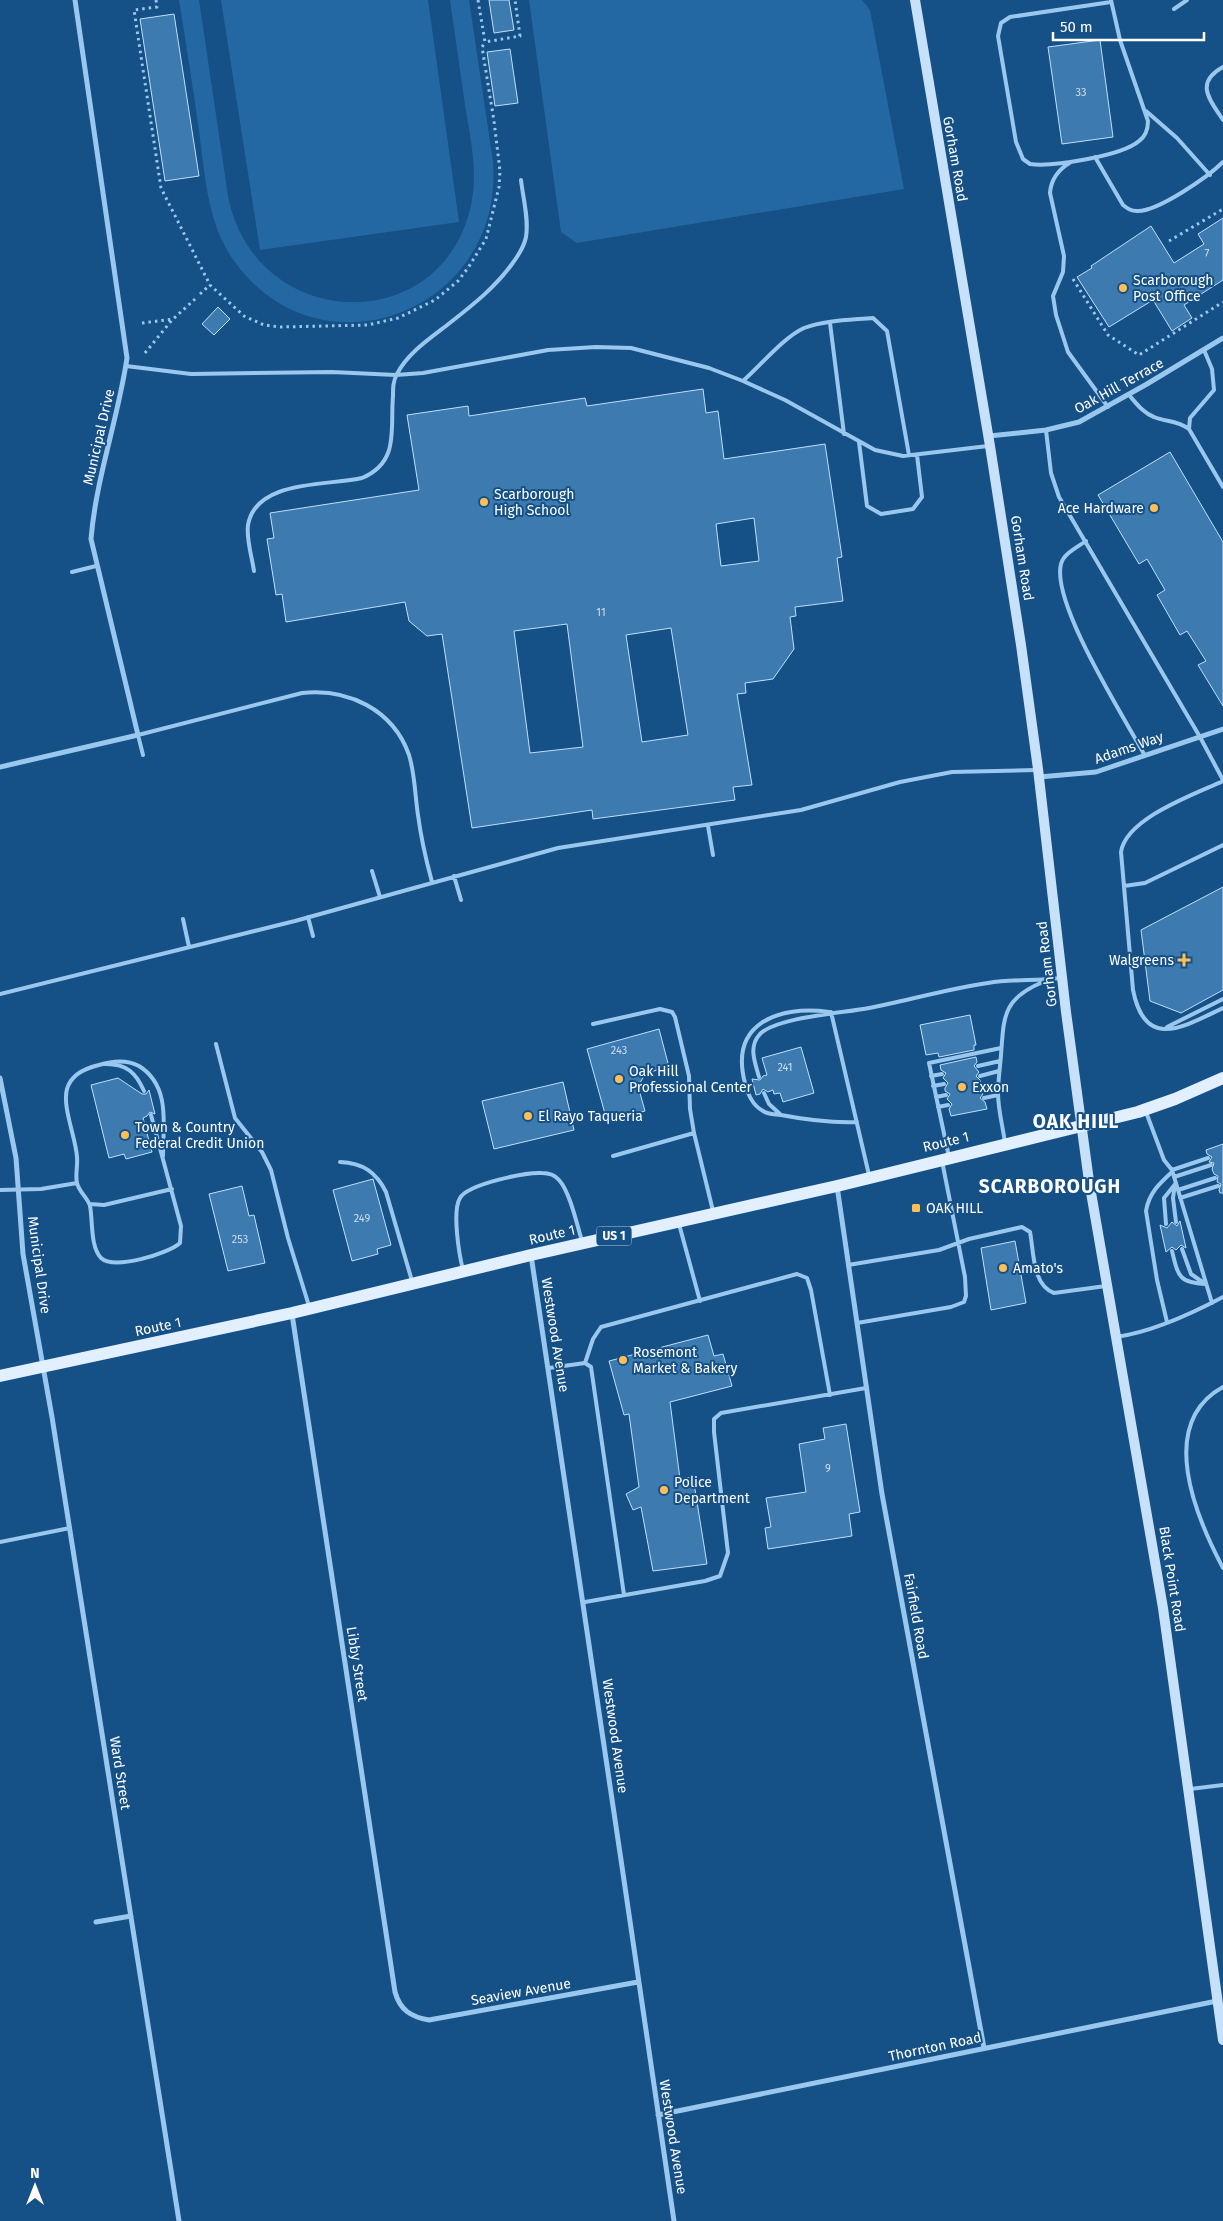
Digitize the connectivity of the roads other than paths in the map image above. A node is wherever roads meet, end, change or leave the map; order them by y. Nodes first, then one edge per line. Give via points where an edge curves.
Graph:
1 (75, 0) edge
2 (915, 0) edge
3 (1187, 0) edge
4 (1111, 1) edge
5 (1174, 9) dead end
6 (1223, 67) edge
7 (1145, 110) junction
8 (1223, 120) edge
9 (1095, 157) junction
10 (1074, 160) junction
11 (1223, 162) edge
12 (1210, 175) junction
13 (521, 180) dead end
14 (830, 323) junction
15 (1223, 338) edge
16 (1204, 350) junction
17 (126, 366) junction
18 (396, 374) junction
19 (743, 381) junction
20 (1129, 395) junction
21 (1108, 407) junction
22 (1189, 429) junction
23 (1046, 430) junction
24 (844, 434) junction
25 (990, 441) junction
26 (859, 442) junction
27 (909, 455) junction
28 (917, 455) junction
29 (1223, 487) edge
30 (1086, 541) junction
31 (96, 566) junction
32 (254, 571) dead end
33 (72, 572) dead end
34 (1223, 729) edge
35 (138, 735) junction
36 (1200, 738) junction
37 (1144, 754) junction
38 (143, 755) dead end
39 (0, 767) edge
40 (1039, 773) junction
41 (1223, 781) edge
42 (708, 826) junction
43 (1223, 845) edge
44 (713, 854) dead end
45 (372, 871) dead end
46 (454, 876) junction
47 (432, 882) junction
48 (1124, 886) junction
49 (380, 897) junction
50 (461, 900) dead end
51 (308, 917) junction
52 (183, 919) dead end
53 (313, 936) dead end
54 (190, 947) junction
55 (1062, 978) junction
56 (1047, 980) junction
57 (0, 994) edge
58 (1223, 999) edge
59 (1223, 1008) edge
60 (830, 1012) junction
61 (593, 1024) dead end
62 (1162, 1028) junction
63 (216, 1044) dead end
64 (1001, 1048) junction
65 (1000, 1061) junction
66 (102, 1064) junction
67 (978, 1066) dead end
68 (999, 1072) junction
69 (942, 1074) dead end
70 (931, 1076) junction
71 (980, 1076) dead end
72 (759, 1077) dead end
73 (0, 1078) edge
74 (1223, 1078) edge
75 (944, 1084) dead end
76 (998, 1084) junction
77 (933, 1086) junction
78 (982, 1088) dead end
79 (144, 1091) dead end
80 (764, 1093) dead end
81 (946, 1095) dead end
82 (998, 1095) junction
83 (936, 1097) junction
84 (984, 1098) dead end
85 (948, 1105) dead end
86 (938, 1107) junction
87 (1145, 1109) junction
88 (151, 1115) dead end
89 (782, 1115) junction
90 (857, 1122) junction
91 (1081, 1124) junction
92 (694, 1133) junction
93 (1005, 1143) junction
94 (163, 1156) junction
95 (613, 1156) dead end
96 (945, 1158) junction
97 (1208, 1158) dead end
98 (340, 1162) dead end
99 (1211, 1165) dead end
100 (1172, 1171) junction
101 (869, 1178) junction
102 (1174, 1178) junction
103 (1215, 1178) dead end
104 (77, 1183) junction
105 (1176, 1183) junction
106 (837, 1186) junction
107 (1218, 1186) dead end
108 (172, 1189) junction
109 (0, 1190) edge
110 (1178, 1190) junction
111 (19, 1191) junction
112 (1180, 1198) junction
113 (90, 1204) junction
114 (713, 1214) junction
115 (679, 1222) junction
116 (1176, 1222) dead end
117 (1166, 1224) dead end
118 (583, 1243) junction
119 (960, 1243) junction
120 (1182, 1249) dead end
121 (1172, 1251) dead end
122 (531, 1255) junction
123 (848, 1265) junction
124 (463, 1271) junction
125 (413, 1283) junction
126 (1206, 1284) junction
127 (1107, 1285) junction
128 (1223, 1297) edge
129 (700, 1301) junction
130 (1212, 1303) junction
131 (310, 1308) junction
132 (292, 1313) junction
133 (1167, 1322) junction
134 (857, 1323) junction
135 (1116, 1337) junction
136 (585, 1363) junction
137 (44, 1367) junction
138 (549, 1368) junction
139 (0, 1376) edge
140 (1223, 1387) edge
141 (866, 1388) junction
142 (830, 1395) junction
143 (70, 1528) junction
144 (0, 1542) edge
145 (1223, 1568) edge
146 (624, 1595) junction
147 (585, 1602) junction
148 (1223, 1785) edge
149 (1188, 1790) junction
150 (130, 1916) junction
151 (96, 1922) dead end
152 (638, 1982) junction
153 (1217, 2001) junction
154 (408, 2014) joint
155 (1223, 2040) edge
156 (984, 2048) junction
157 (658, 2115) junction
158 (180, 2221) edge
159 (674, 2221) edge

1 - 17 street, Municipal Drive via 126,344
2 - 25 main road, Gorham Road
3 - 5 lane
4 - 7 lane via 1120,40
4 - 10 lane via 1010,17 1001,23 998,36 1019,152 1025,161 1035,165
6 - 8 lane via 1207,82 1206,89
7 - 9 lane via 1148,128 1141,140 1120,152
7 - 12 lane via 1177,138
9 - 10 lane
9 - 12 lane via 1123,205 1133,211 1152,209
10 - 21 lane via 1056,174 1050,186 1064,256 1054,302 1068,352
11 - 12 lane
13 - 18 lane via 526,237 517,257 492,289 429,339
14 - 19 lane via 803,329 788,339
14 - 24 lane
14 - 27 lane via 873,318 888,331
15 - 16 street, Oak Hill Terrace
16 - 20 street, Oak Hill Terrace
16 - 22 lane via 1212,369 1214,390 1190,418
17 - 18 lane via 191,374
17 - 31 street, Municipal Drive via 94,510 91,539
18 - 19 lane via 548,350 617,347 647,351
18 - 32 lane via 391,446 384,463 362,478 282,490 262,501 248,526
19 - 24 lane via 785,400
20 - 21 street, Oak Hill Terrace
20 - 22 lane via 1142,410 1154,417 1182,423
21 - 23 street, Oak Hill Terrace via 1079,422
22 - 29 lane
23 - 25 street, Oak Hill Terrace
23 - 30 lane via 1054,487
24 - 26 lane
25 - 28 lane
25 - 40 main road, Gorham Road
26 - 27 lane via 875,450
26 - 28 lane via 867,506 881,514 913,509 922,497
27 - 28 lane
30 - 36 lane
30 - 37 lane via 1067,555 1062,563 1061,579 1066,602 1074,626
31 - 33 lane
31 - 35 street, Municipal Drive
34 - 36 street, Adams Way
35 - 38 lane
35 - 39 street
35 - 47 lane via 302,693 343,694 364,703 390,724 408,754 423,850
36 - 37 street, Adams Way
36 - 41 lane
37 - 40 street, Adams Way via 1096,772
40 - 42 lane via 952,772 900,782 801,810
40 - 55 main road, Gorham Road
41 - 48 lane via 1154,814 1130,833 1121,852
42 - 44 lane
42 - 46 lane via 558,848
43 - 48 lane via 1145,884
45 - 49 lane
46 - 47 lane
46 - 50 lane
47 - 49 lane
48 - 62 lane via 1136,1006 1149,1025
49 - 51 lane
51 - 53 lane
51 - 54 lane
52 - 54 lane
54 - 57 lane
55 - 56 lane
55 - 91 main road, Gorham Road
56 - 60 lane via 989,982 867,1008
56 - 64 lane via 1026,991 1011,1005 1002,1025
58 - 62 lane
59 - 62 lane via 1187,1024
60 - 72 lane via 765,1030 752,1051
60 - 89 lane via 804,1010 771,1017 757,1026 745,1041 742,1064 747,1092 756,1107 771,1115
60 - 90 lane
61 - 92 lane via 660,1009 672,1012 689,1076
63 - 131 lane via 235,1118 262,1152 271,1170
64 - 65 lane
64 - 70 lane via 929,1063
65 - 67 lane
65 - 68 lane
66 - 79 lane via 125,1066 138,1078
66 - 94 lane via 130,1062 154,1081 165,1113
66 - 104 lane via 79,1073 67,1089 66,1100 77,1155
68 - 71 lane
68 - 76 lane
69 - 70 lane
70 - 77 lane
73 - 111 street, Municipal Drive via 16,1158
74 - 87 main road, Route 1 / US 1
75 - 77 lane
76 - 78 lane
76 - 82 lane
77 - 83 lane
80 - 89 lane via 769,1104
81 - 83 lane
82 - 84 lane
82 - 93 lane
83 - 86 lane
85 - 86 lane
86 - 96 lane
87 - 91 main road, Route 1 / US 1
87 - 100 lane via 1164,1160
88 - 94 lane
89 - 90 lane via 807,1121
90 - 101 lane
91 - 93 main road, Route 1 / US 1
91 - 127 main road, Black Point Road
92 - 95 lane
92 - 114 lane
93 - 96 main road, Route 1 / US 1
94 - 108 lane
96 - 101 main road, Route 1 / US 1
96 - 119 lane
97 - 100 lane
98 - 125 lane via 364,1166 380,1181
99 - 102 lane
100 - 102 lane
100 - 133 lane via 1153,1192 1146,1211
101 - 106 main road, Route 1 / US 1
102 - 105 lane
103 - 110 lane
104 - 111 lane
104 - 113 lane
105 - 110 lane
105 - 116 lane via 1173,1198
105 - 117 lane via 1164,1198
106 - 114 main road, Route 1 / US 1
106 - 123 street, Fairfield Road
107 - 112 lane
108 - 113 lane via 104,1205
108 - 113 lane via 181,1226 180,1243 169,1252 124,1262 108,1262 97,1251
109 - 111 lane
110 - 112 lane
111 - 137 street, Municipal Drive via 23,1254
112 - 126 lane
114 - 115 main road, Route 1 / US 1
115 - 118 main road, Route 1 / US 1
115 - 129 lane
118 - 122 main road, Route 1 / US 1
118 - 124 lane via 566,1193 560,1181 551,1174 531,1173 475,1186 458,1200 457,1237
119 - 123 lane via 939,1250
119 - 127 lane via 1022,1227 1030,1232 1039,1281 1046,1290 1054,1293
119 - 134 lane via 964,1302
120 - 126 lane via 1191,1274
121 - 126 lane via 1184,1281
122 - 124 main road, Route 1 / US 1
122 - 138 street, Westwood Avenue
123 - 134 street, Fairfield Road
124 - 125 main road, Route 1 / US 1
125 - 131 main road, Route 1 / US 1
126 - 130 lane
127 - 135 main road, Black Point Road
128 - 130 lane
129 - 136 lane via 602,1327 593,1339
129 - 142 lane via 797,1274 807,1278 812,1290
130 - 133 lane
131 - 132 main road, Route 1 / US 1
132 - 137 main road, Route 1 / US 1
132 - 154 street, Libby Street via 395,1992
133 - 135 lane
134 - 141 street, Fairfield Road
135 - 149 main road, Black Point Road via 1163,1608
136 - 138 lane
136 - 146 lane via 591,1367
137 - 139 main road, Route 1 / US 1
137 - 143 street, Ward Street
138 - 147 street, Westwood Avenue
140 - 145 lane via 1201,1404 1195,1413 1186,1443 1195,1506
141 - 142 lane
141 - 156 street, Fairfield Road via 882,1494
142 - 146 lane via 721,1413 714,1419 728,1552 720,1576
143 - 144 lane
143 - 150 street, Ward Street
146 - 147 lane
147 - 152 street, Westwood Avenue
148 - 149 lane
149 - 153 main road, Black Point Road
150 - 151 street
150 - 158 street, Ward Street
152 - 154 street, Seaview Avenue via 429,2020
152 - 157 street, Westwood Avenue
153 - 155 main road, Black Point Road
153 - 156 street, Thornton Road
156 - 157 street, Thornton Road
157 - 159 street, Westwood Avenue

